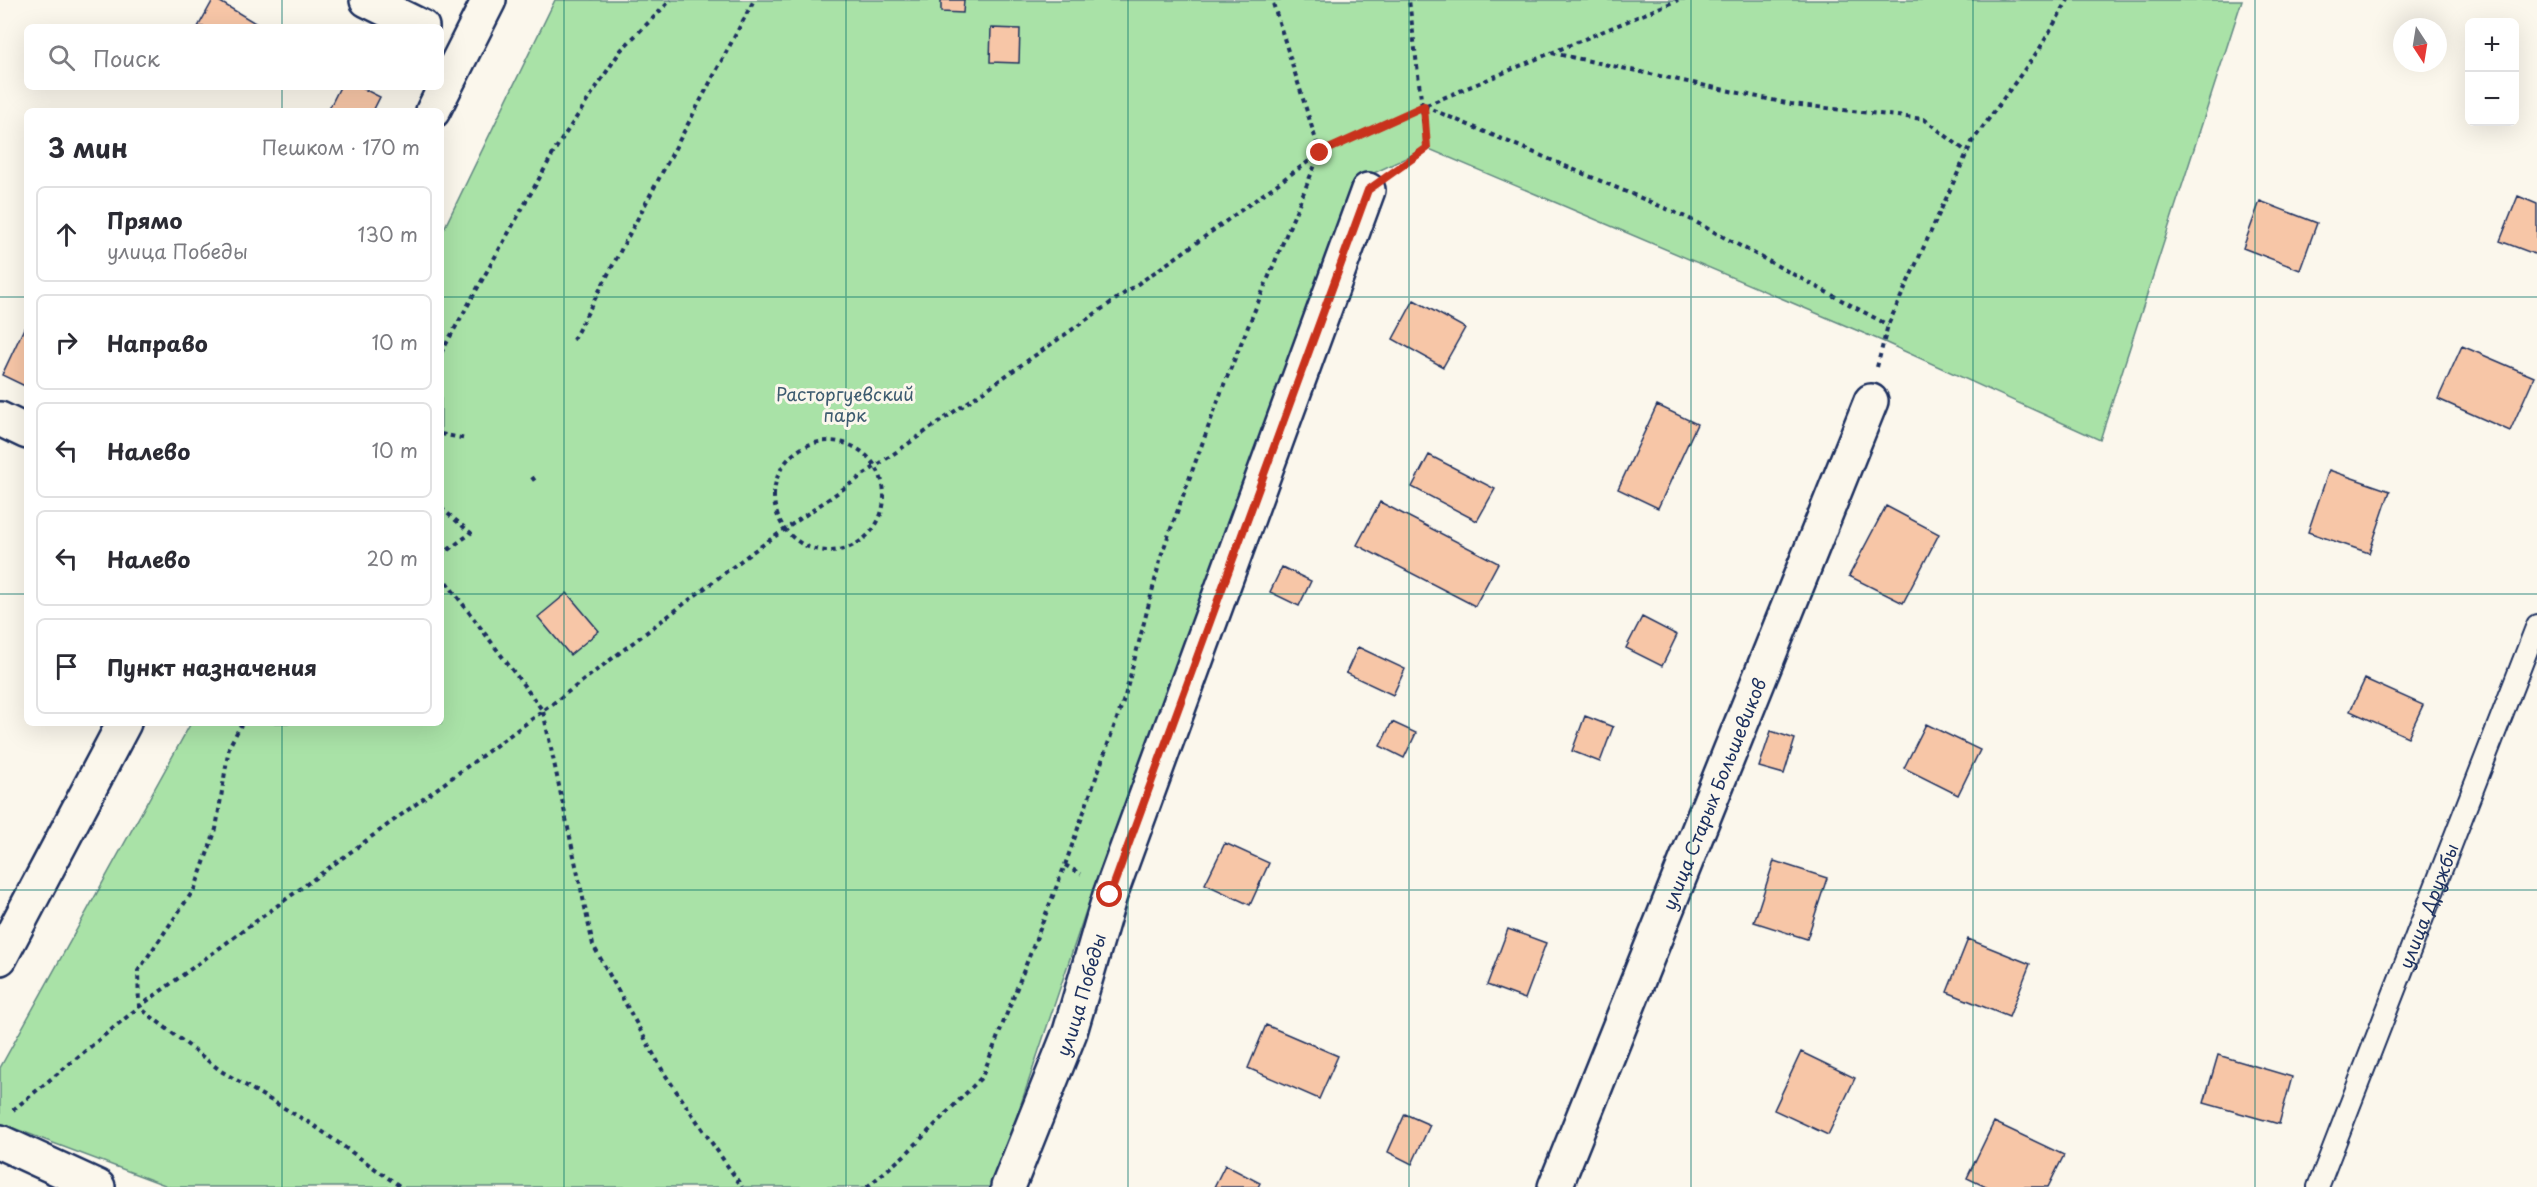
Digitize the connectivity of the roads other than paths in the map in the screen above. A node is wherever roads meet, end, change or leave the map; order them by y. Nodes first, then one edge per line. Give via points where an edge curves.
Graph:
1 (367, 0) edge
2 (489, 0) edge
3 (416, 24) edge
4 (453, 42) edge
5 (444, 73) edge
6 (439, 90) edge
7 (434, 108) edge
8 (1368, 190) road end
9 (1871, 400) road end
10 (0, 419) edge
11 (24, 431) edge
12 (2537, 626) edge
13 (122, 726) edge
14 (0, 958) edge
15 (4, 1128) edge
16 (98, 1187) edge
17 (1008, 1187) edge
18 (1555, 1187) edge
19 (2319, 1187) edge

1 - 3 street
2 - 4 street
4 - 5 street
6 - 7 street
8 - 17 street, улица Победы via 1110,895 1070,1032
9 - 18 street, улица Старых Большевиков
10 - 11 street
12 - 19 lane, улица Дружбы
13 - 14 street
15 - 16 street

